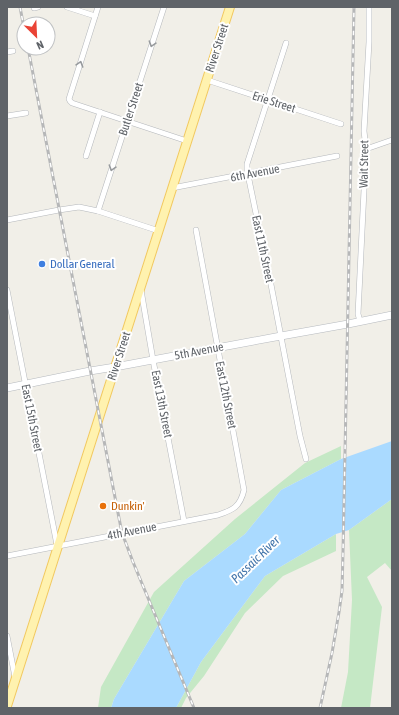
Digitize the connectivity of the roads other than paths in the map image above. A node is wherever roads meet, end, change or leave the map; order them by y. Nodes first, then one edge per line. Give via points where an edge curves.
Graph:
1 (67, 7) edge
2 (98, 7) edge
3 (164, 7) edge
4 (230, 7) edge
5 (369, 7) edge
6 (95, 16) junction
7 (286, 43) dead end
8 (207, 80) junction
9 (268, 100) junction
10 (100, 112) junction
11 (26, 113) dead end
12 (7, 116) edge
13 (127, 121) junction
14 (341, 124) dead end
15 (392, 140) edge
16 (187, 141) junction
17 (366, 150) junction
18 (86, 156) dead end
19 (337, 156) dead end
20 (248, 174) junction
21 (172, 188) junction
22 (98, 211) junction
23 (7, 220) edge
24 (196, 230) dead end
25 (159, 231) junction
26 (141, 287) junction
27 (7, 290) edge
28 (392, 315) edge
29 (360, 321) junction
30 (281, 336) junction
31 (218, 348) junction
32 (153, 360) junction
33 (115, 367) junction
34 (25, 384) junction
35 (7, 388) edge
36 (306, 459) dead end
37 (244, 490) joint
38 (184, 521) junction
39 (58, 546) junction
40 (7, 556) edge
41 (7, 636) edge
42 (15, 680) junction
43 (7, 706) edge

1 - 6 street
2 - 6 street
3 -> 13 street, Butler Street
4 - 8 main road, River Street
5 - 17 street, Wait Street via 364,131
10 -> 6 street via 72,103 69,99
7 - 9 street, East 11th Street
8 - 9 street, Erie Street
8 - 16 main road, River Street
9 - 14 street, Erie Street
9 - 20 street, East 11th Street via 247,164
10 - 13 street
10 - 18 street
11 - 12 street
13 - 16 street
13 -> 22 street, Butler Street
15 - 17 street
16 - 21 main road, River Street
17 - 29 street, Wait Street via 358,314
19 - 20 street, 6th Avenue
20 - 21 street, 6th Avenue
20 - 30 street, East 11th Street
21 - 25 main road, River Street
22 - 23 street via 79,207
22 - 25 street
24 - 31 street, East 12th Street
25 - 26 main road, River Street
26 - 32 street, East 13th Street
26 - 33 main road, River Street
27 - 34 street, East 15th Street
28 - 29 main road, 5th Avenue
29 - 30 main road, 5th Avenue
30 - 31 main road, 5th Avenue
30 - 36 street, East 11th Street
31 - 32 main road, 5th Avenue
31 - 37 street, East 12th Street
32 - 33 main road, 5th Avenue
32 - 38 street, East 13th Street
33 - 34 main road, 5th Avenue
33 - 39 main road, River Street
34 - 35 main road, 5th Avenue
34 - 39 street, East 15th Street
37 - 38 street, 4th Avenue via 240,501 230,511
38 - 39 street, 4th Avenue
39 - 40 street, 4th Avenue
39 - 42 main road, River Street
41 - 42 street
42 - 43 main road, River Street

